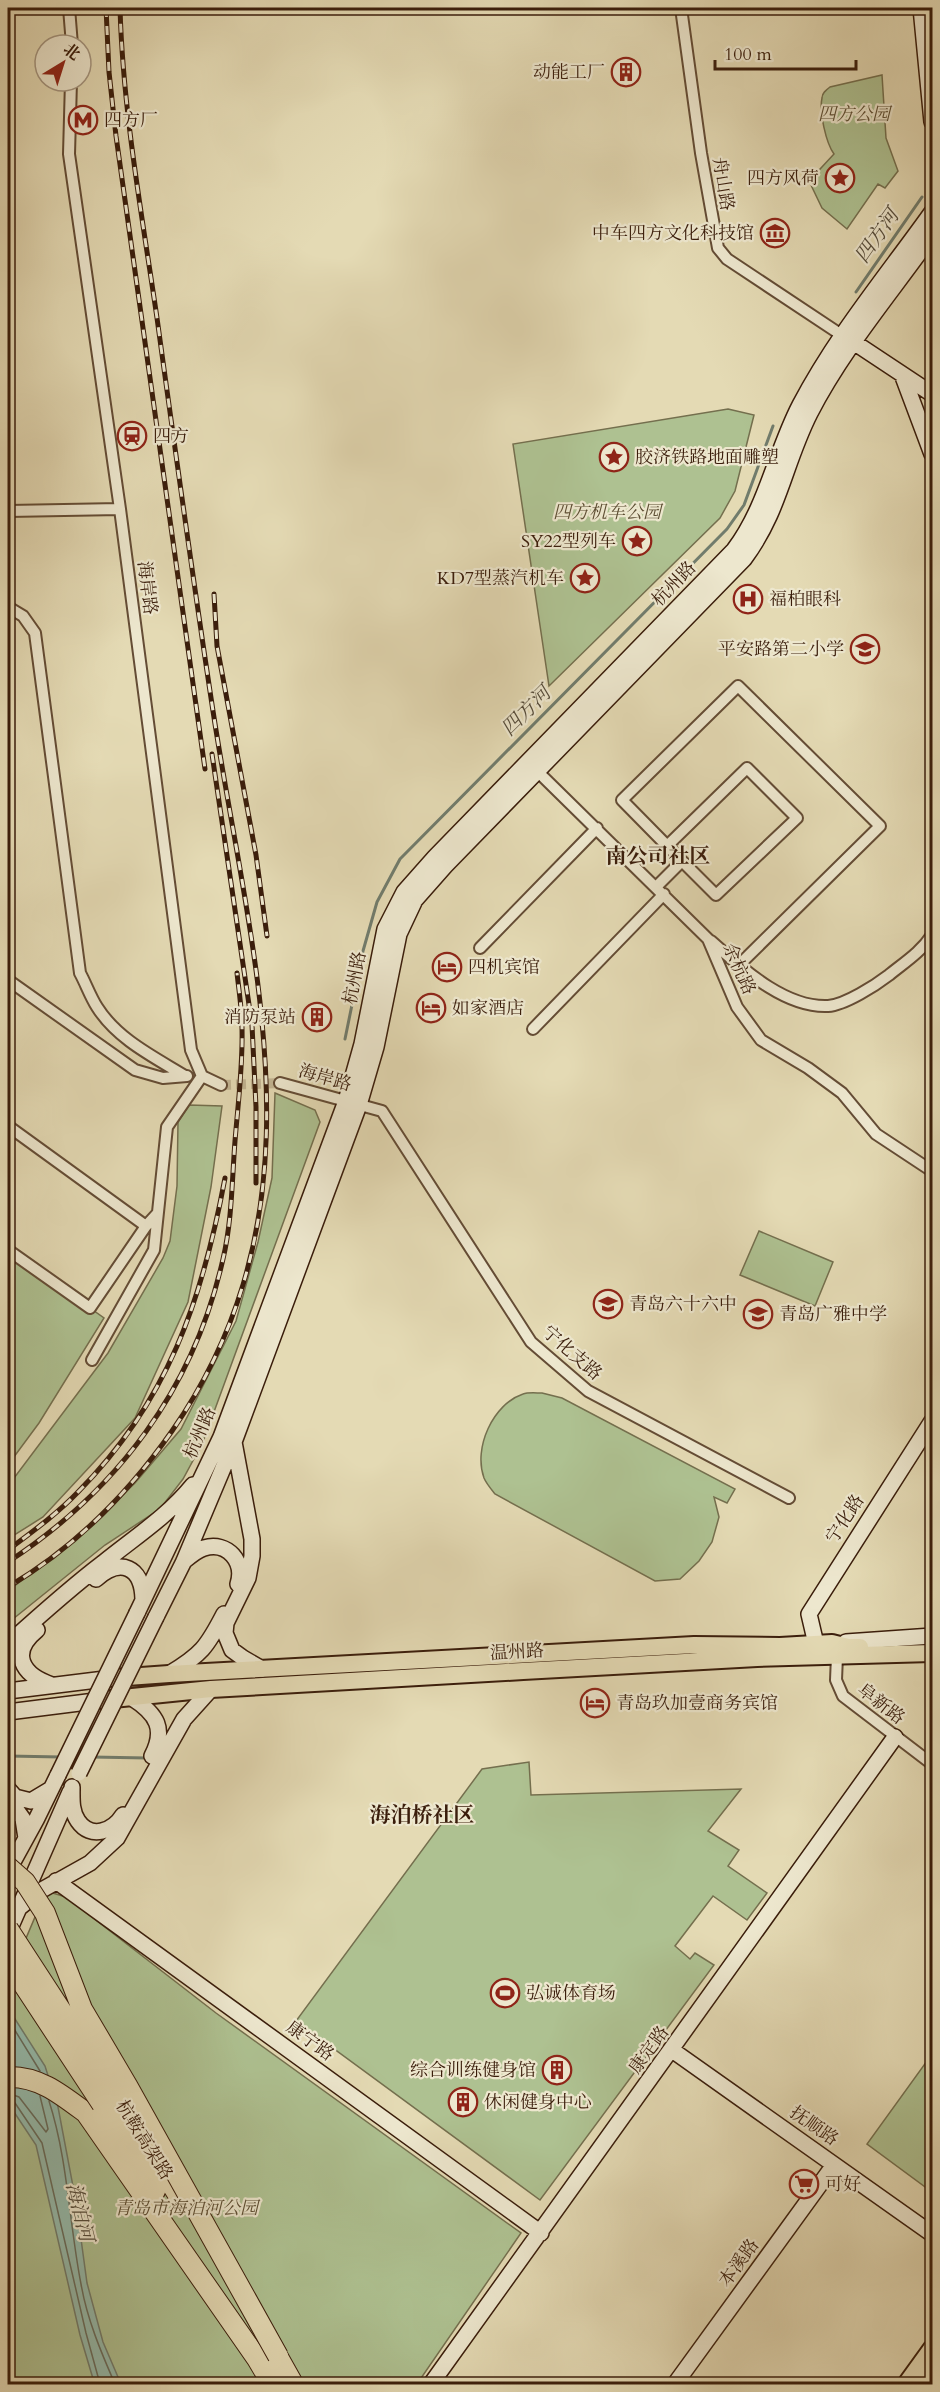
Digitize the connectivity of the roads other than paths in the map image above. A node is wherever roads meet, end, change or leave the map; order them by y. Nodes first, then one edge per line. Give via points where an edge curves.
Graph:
1 (69, 8) edge
2 (681, 8) edge
3 (921, 8) edge
4 (71, 33) edge
5 (71, 93) edge
6 (933, 122) edge
7 (933, 212) edge
8 (933, 235) edge
9 (849, 339) junction
10 (902, 374) junction
11 (933, 394) edge
12 (933, 454) edge
13 (120, 509) junction
14 (8, 511) edge
15 (8, 607) edge
16 (533, 767) junction
17 (597, 828) junction
18 (667, 846) junction
19 (682, 861) junction
20 (660, 891) junction
21 (933, 935) edge
22 (708, 939) junction
23 (480, 948) dead end
24 (739, 965) junction
25 (8, 980) edge
26 (533, 1029) dead end
27 (185, 1076) junction
28 (202, 1076) junction
29 (280, 1083) tunnel mouth
30 (222, 1085) tunnel mouth
31 (353, 1103) junction
32 (8, 1126) edge
33 (933, 1171) edge
34 (158, 1214) junction
35 (146, 1226) junction
36 (8, 1250) edge
37 (92, 1360) dead end
38 (933, 1421) edge
39 (234, 1442) junction
40 (207, 1469) junction
41 (789, 1498) dead end
42 (184, 1561) junction
43 (140, 1606) junction
44 (933, 1636) edge
45 (8, 1644) edge
46 (828, 1647) junction
47 (933, 1647) edge
48 (933, 1653) edge
49 (262, 1669) junction
50 (169, 1674) junction
51 (113, 1678) joint
52 (52, 1685) junction
53 (211, 1689) junction
54 (8, 1691) edge
55 (132, 1698) junction
56 (103, 1700) joint
57 (8, 1712) edge
58 (895, 1737) junction
59 (933, 1764) edge
60 (54, 1782) junction
61 (72, 1787) junction
62 (8, 1789) edge
63 (8, 1798) edge
64 (26, 1838) junction
65 (8, 1869) edge
66 (56, 1881) junction
67 (19, 1908) junction
68 (8, 1931) edge
69 (8, 1961) edge
70 (672, 2050) junction
71 (8, 2078) edge
72 (834, 2164) junction
73 (541, 2233) junction
74 (933, 2234) edge
75 (933, 2348) edge
76 (269, 2360) junction
77 (933, 2373) edge
78 (434, 2384) edge
79 (272, 2385) edge
80 (293, 2385) edge
81 (675, 2385) edge
82 (906, 2385) edge
83 (924, 2385) edge

1 - 4 street
2 - 9 street, 舟山路 via 718,248 727,259
3 - 6 main road
5 - 13 street, 海岸路 via 69,154
7 - 9 main road, 杭州路
8 - 9 main road, 杭州路
9 - 10 main road
9 - 16 main road, 杭州路 via 820,371 799,408 756,518 734,550
10 - 11 main road
10 - 12 main road
13 - 14 street
13 - 28 street, 海岸路 via 191,1050
15 - 27 street via 24,616 35,633 80,973 110,1024 129,1041
16 - 17 street, 余杭路
16 - 31 main road, 杭州路 via 435,856 404,892 385,929
17 - 20 street, 余杭路
17 - 23 street
18 - 19 street
18 - 19 street via 747,768 797,818 716,896
18 - 24 street via 622,800 738,686 880,826
19 - 20 street
20 - 22 street, 余杭路
20 - 26 street
21 - 24 street via 922,949 872,988 830,1006 794,1000 755,979
22 - 24 street
22 - 33 street, 余杭路 via 737,1007 761,1040 842,1093 876,1134
25 - 27 street via 135,1070 163,1078
27 - 28 street
28 - 30 street
28 - 34 street via 167,1127
29 - 31 street, 海岸路
31 - 39 main road, 杭州路
31 - 40 main road, 杭州路
31 - 41 street, 宁化支路 via 382,1111 389,1119 531,1342 588,1391
32 - 35 street
34 - 35 street
34 - 37 street via 154,1250
35 - 36 street via 90,1308
38 - 46 main road, 宁化路 via 809,1614
39 - 42 main road, 杭州路
39 - 49 main road via 252,1556 248,1578 225,1633 232,1650
40 - 43 main road, 杭州路
40 - 45 main road via 176,1506 80,1580
42 - 50 main road via 203,1548 216,1546 235,1557 241,1575 210,1641 197,1656
42 - 61 main road, 杭州路, bridge
43 - 52 main road via 142,1584 136,1574 125,1567 112,1568 26,1639 21,1657 27,1672
43 - 60 main road, 杭州路, bridge
44 - 46 main road, 温州路
46 - 47 main road, 温州路
46 - 48 main road, 温州路
46 - 49 main road, 温州路 via 694,1645
46 - 53 main road, 温州路 via 757,1658
46 - 58 street, 阜新路 via 843,1696
49 - 50 main road, 温州路
50 - 51 main road, 温州路
51 - 52 main road
52 - 54 main road
53 - 55 main road, 温州路
53 - 66 main road via 184,1719 117,1838 90,1863
55 - 56 main road, 温州路
55 - 61 main road via 145,1706 160,1735 116,1826 107,1831 82,1826 72,1806
56 - 57 main road
58 - 59 street, 阜新路
58 - 70 main road, 康定路
60 - 62 main road via 31,1801 15,1797
60 - 64 main road, 杭州路
61 - 67 main road, 杭州路
63 - 64 main road via 23,1819
64 - 65 main road, 杭州路
65 - 76 highway, bridge via 25,1882 45,1913 82,2009 128,2086
66 - 67 main road
66 - 73 main road, 康宁路
67 - 68 main road, 杭州路
68 - 76 highway, 杭鞍高架路, bridge via 116,2095
69 - 76 highway, 杭鞍高架路, bridge
70 - 72 main road, 抚顺路
70 - 73 main road, 康定路
71 - 76 highway via 37,2080 86,2114
72 - 74 main road, 抚顺路
72 - 81 main road, 本溪路
73 - 78 main road, 康定路
75 - 82 main road
76 - 79 highway, 杭鞍高架路
76 - 80 highway, 杭鞍高架路
77 - 83 main road

